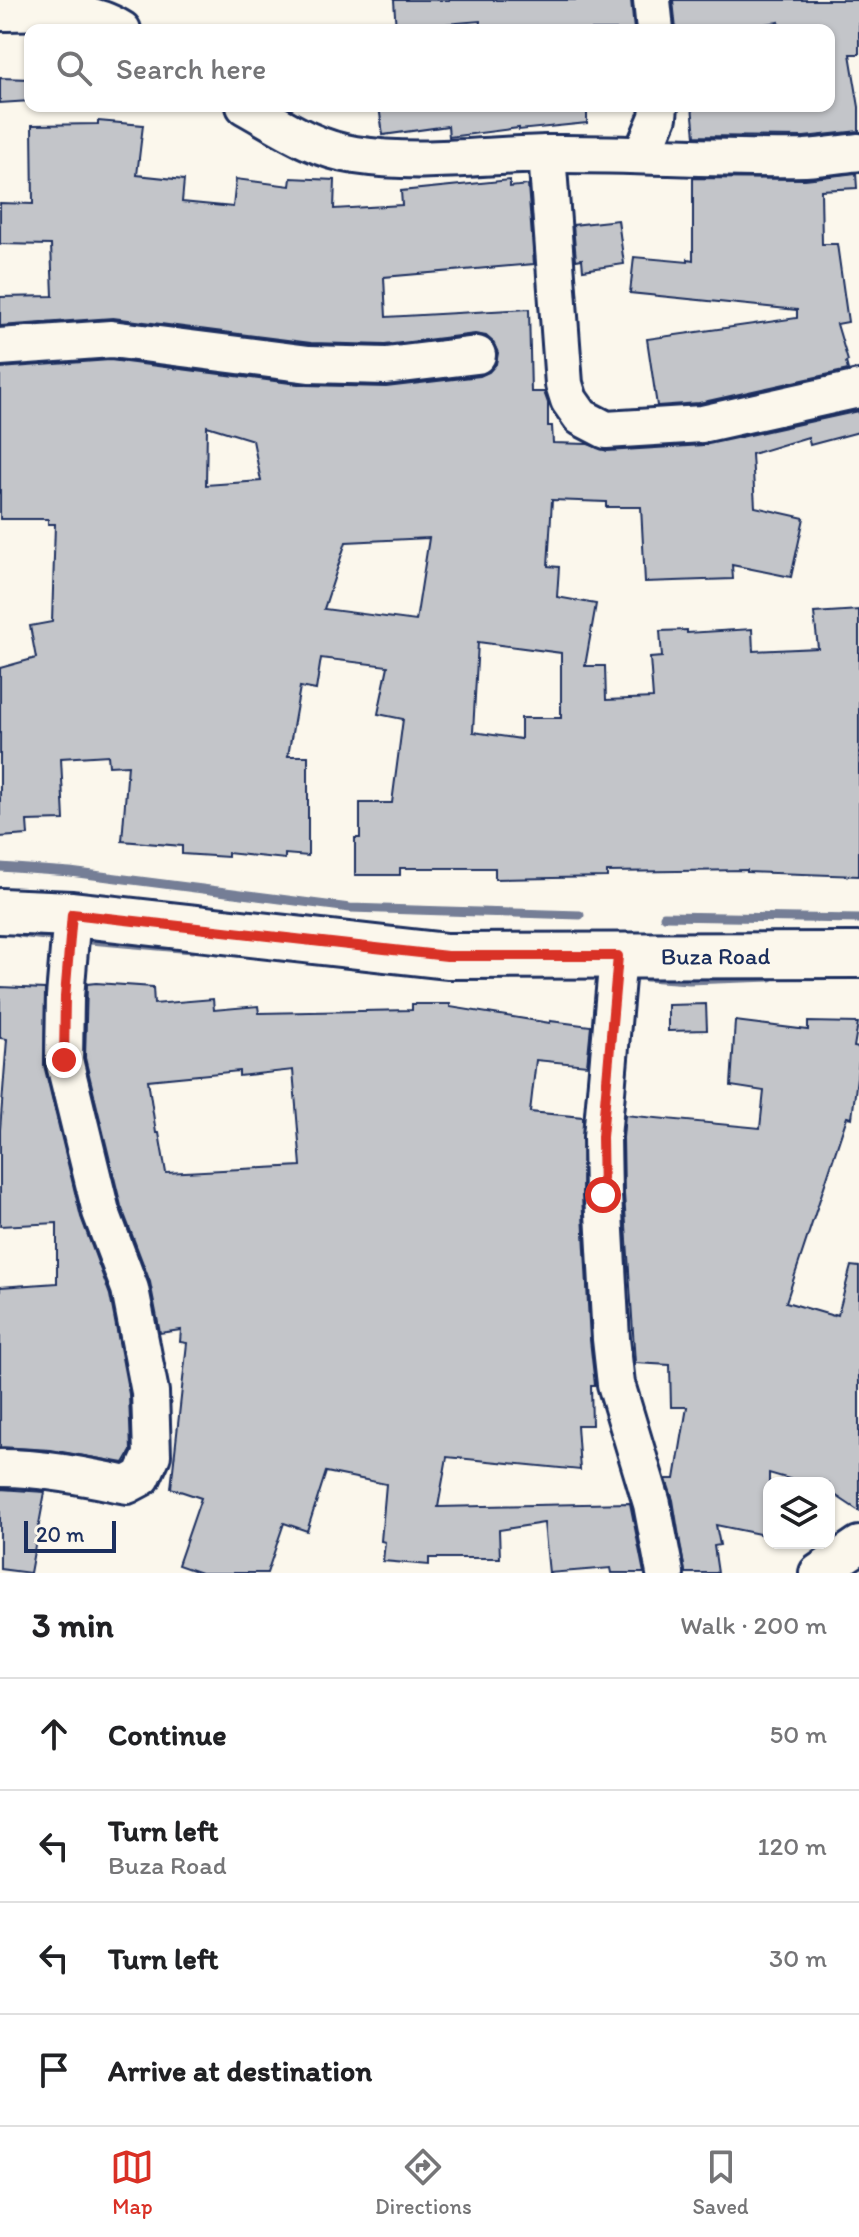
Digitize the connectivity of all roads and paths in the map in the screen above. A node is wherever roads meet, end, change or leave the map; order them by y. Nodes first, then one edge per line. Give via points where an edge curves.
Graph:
1 (652, 0) edge
2 (71, 6) edge
3 (0, 12) edge
4 (111, 24) edge
5 (654, 24) edge
6 (255, 112) edge
7 (658, 112) edge
8 (859, 152) edge
9 (547, 154) junction
10 (642, 155) junction
11 (0, 347) edge
12 (477, 355) dead end
13 (859, 389) edge
14 (0, 911) edge
15 (72, 914) junction
16 (859, 955) edge
17 (618, 956) junction
18 (0, 1468) edge
19 (859, 1545) edge
20 (665, 1573) edge
21 (818, 1573) edge

1 - 5 street
2 - 3 street
2 - 4 street
6 - 9 street via 316,145 354,155 465,160
7 - 10 street
8 - 10 street via 806,158
9 - 10 street
9 - 13 street via 564,384 581,417 606,430 702,424
11 - 12 street via 111,339 309,364 386,366
14 - 15 main road, Buza Road
15 - 17 main road, Buza Road via 447,956
15 - 18 street via 64,1060 101,1212 130,1289 150,1392 152,1455 142,1477 127,1485 37,1468
16 - 17 main road, Buza Road
17 - 20 street via 602,1137 611,1339 616,1384 652,1504
19 - 21 street

